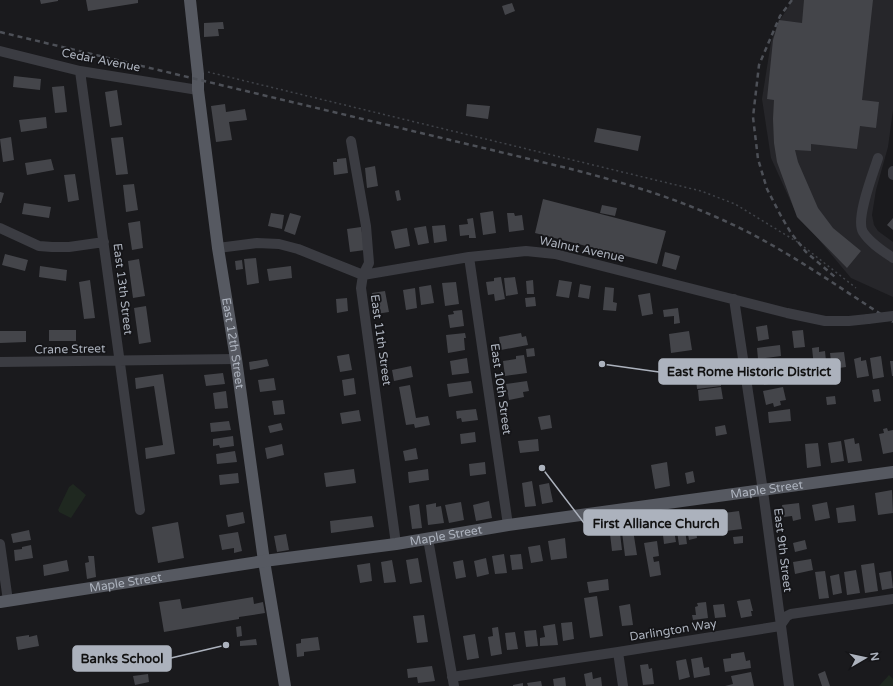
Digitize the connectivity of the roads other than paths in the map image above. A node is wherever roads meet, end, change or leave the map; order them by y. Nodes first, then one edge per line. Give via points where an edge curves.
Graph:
1 (190, 0) edge
2 (0, 51) edge
3 (80, 71) junction
4 (198, 90) junction
5 (351, 141) dead end
6 (878, 158) dead end
7 (893, 171) edge
8 (893, 175) edge
9 (0, 228) edge
10 (104, 242) junction
11 (218, 248) junction
12 (469, 257) junction
13 (893, 258) edge
14 (363, 275) junction
15 (734, 299) junction
16 (893, 316) edge
17 (236, 359) junction
18 (119, 361) junction
19 (0, 362) edge
20 (893, 472) edge
21 (763, 491) junction
22 (140, 510) dead end
23 (508, 525) junction
24 (428, 539) junction
25 (0, 544) edge
26 (396, 544) junction
27 (264, 561) junction
28 (893, 599) edge
29 (4, 602) edge
30 (780, 626) junction
31 (618, 652) junction
32 (453, 681) edge
33 (285, 686) edge
34 (623, 686) edge
35 (789, 686) edge

1 - 4 main road, East 12th Street
2 - 3 street, Cedar Avenue
3 - 4 street, Cedar Avenue
3 - 10 street, East 13th Street
4 - 11 main road, East 12th Street
5 - 14 street, East 11th Street via 366,226 369,263
6 - 13 street via 861,216 862,230 867,238
7 - 8 street
9 - 10 street via 39,246 52,248
10 - 18 street, East 13th Street
11 - 14 street via 257,243 279,244
11 - 17 main road, East 12th Street
12 - 14 street, Walnut Avenue
12 - 15 street, Walnut Avenue via 526,251 542,252
12 - 23 street, East 10th Street
14 - 26 street, East 11th Street via 361,288
15 - 16 street, Walnut Avenue, bridge via 825,321
15 - 21 street, East 9th Street
17 - 18 street, Crane Street
17 - 27 main road, East 12th Street
18 - 19 street, Crane Street
18 - 22 street, East 13th Street
20 - 21 main road, Maple Street
21 - 23 main road, Maple Street
21 - 30 street, East 9th Street
23 - 24 main road, Maple Street
24 - 26 main road, Maple Street
24 - 32 street
25 - 29 street
26 - 27 main road, Maple Street
27 - 29 main road, Maple Street
27 - 33 main road, East 12th Street
28 - 30 street via 791,614
30 - 31 street, Darlington Way
30 - 35 street, East 9th Street
31 - 32 street, Darlington Way
31 - 34 street

